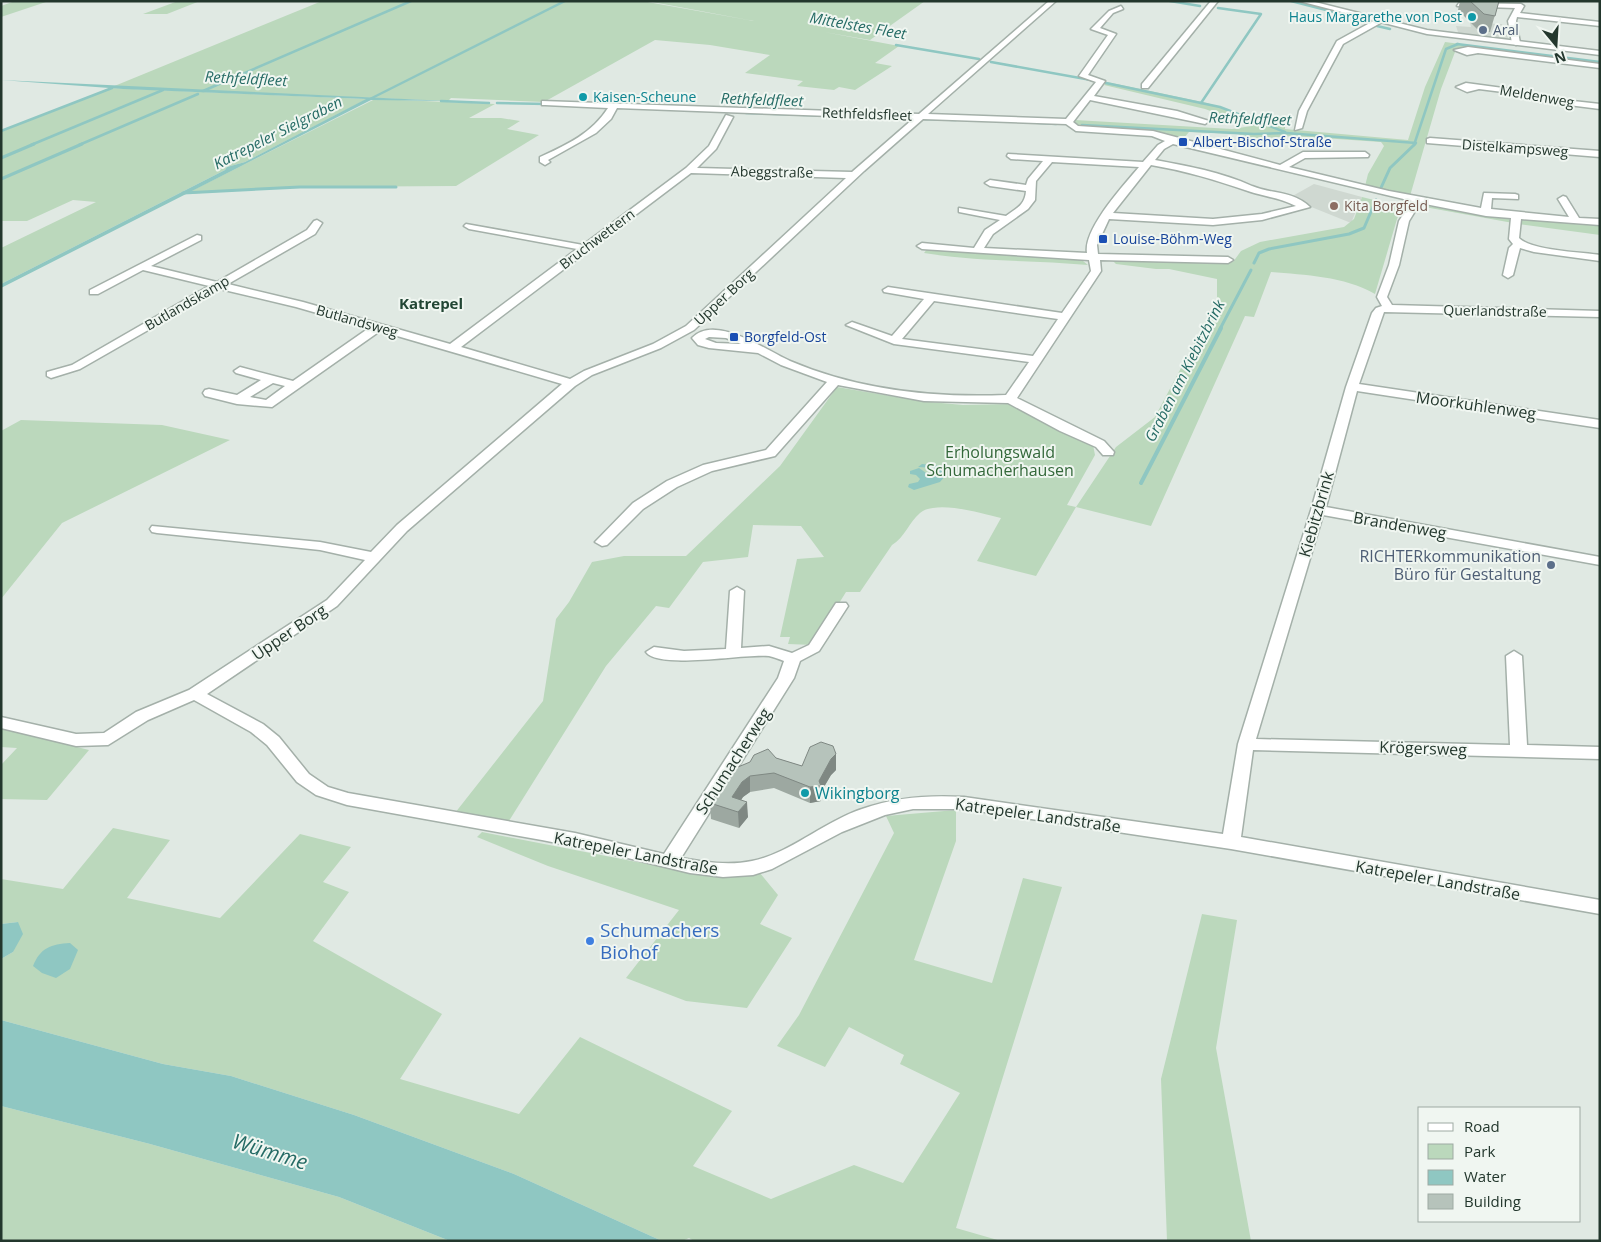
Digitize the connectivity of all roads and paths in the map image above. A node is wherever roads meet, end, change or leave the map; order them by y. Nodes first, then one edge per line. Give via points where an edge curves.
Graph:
1 (1053, 1) edge
2 (1215, 1) edge
3 (1302, 1) edge
4 (1523, 4) edge
5 (1459, 5) dead end
6 (1121, 8) dead end
7 (1514, 15) junction
8 (1380, 21) junction
9 (1600, 24) edge
10 (1516, 43) junction
11 (1475, 51) dead end
12 (1600, 53) edge
13 (1600, 66) edge
14 (1145, 86) dead end
15 (1474, 87) dead end
16 (1088, 97) junction
17 (545, 103) dead end
18 (615, 105) junction
19 (1600, 107) edge
20 (919, 116) junction
21 (729, 117) dead end
22 (1205, 121) dead end
23 (1068, 122) junction
24 (1298, 128) dead end
25 (1430, 141) dead end
26 (1169, 142) junction
27 (1600, 154) edge
28 (1365, 155) dead end
29 (1011, 156) dead end
30 (1050, 159) junction
31 (545, 162) dead end
32 (1148, 163) junction
33 (1281, 168) junction
34 (689, 170) junction
35 (854, 175) junction
36 (990, 183) dead end
37 (1032, 189) junction
38 (1515, 197) dead end
39 (1563, 199) dead end
40 (1417, 201) junction
41 (962, 210) dead end
42 (1486, 213) junction
43 (1108, 216) junction
44 (1516, 216) junction
45 (1009, 219) junction
46 (1576, 221) junction
47 (1600, 222) edge
48 (317, 223) dead end
49 (468, 226) dead end
50 (197, 238) dead end
51 (1519, 244) junction
52 (922, 246) dead end
53 (586, 248) junction
54 (977, 251) junction
55 (1094, 257) junction
56 (1600, 258) edge
57 (1228, 260) dead end
58 (142, 268) junction
59 (1508, 275) dead end
60 (217, 286) junction
61 (888, 290) dead end
62 (94, 292) dead end
63 (931, 297) junction
64 (1389, 308) junction
65 (1600, 314) edge
66 (1067, 317) junction
67 (852, 325) dead end
68 (378, 327) junction
69 (690, 328) junction
70 (894, 341) junction
71 (451, 349) junction
72 (1038, 360) junction
73 (240, 371) dead end
74 (51, 374) dead end
75 (271, 379) junction
76 (835, 381) junction
77 (570, 383) junction
78 (294, 385) junction
79 (1352, 387) junction
80 (208, 393) dead end
81 (1010, 399) junction
82 (237, 400) junction
83 (1600, 424) edge
84 (1108, 452) dead end
85 (1318, 510) junction
86 (157, 529) dead end
87 (602, 542) dead end
88 (373, 558) junction
89 (1600, 561) edge
90 (737, 591) dead end
91 (841, 606) dead end
92 (654, 652) dead end
93 (733, 654) junction
94 (1514, 656) dead end
95 (793, 658) junction
96 (195, 694) junction
97 (1, 722) edge
98 (1246, 744) junction
99 (1519, 751) junction
100 (1600, 753) edge
101 (1231, 842) junction
102 (669, 861) junction
103 (1600, 907) edge

1 - 20 street, Upper Borg
2 - 14 street
3 - 8 street
4 - 5 street
4 - 7 street
6 - 16 street via 1111,12 1094,29 1112,34 1083,76 1101,81
7 - 9 street
7 - 10 street
8 - 10 street via 1427,32
8 - 24 street via 1340,43 1303,111
10 - 12 street
11 - 13 street
15 - 19 street, Meldenweg
16 - 22 street
16 - 23 street
17 - 18 street, Rethfeldsfleet
18 - 20 street, Rethfeldsfleet
18 - 31 street via 605,122 562,151 543,159
20 - 23 street, Rethfeldsfleet
20 - 35 street, Upper Borg
21 - 34 street, Bruchwettern via 713,147
23 - 26 street, Rethfeldsfleet via 1076,128 1153,134
25 - 27 street, Distelkampsweg
26 - 32 street
26 - 33 street, Rethfeldsfleet via 1183,142
28 - 33 street via 1303,155
29 - 30 street
30 - 32 street
30 - 37 street via 1031,181
32 - 43 street
32 - 43 street via 1192,169 1250,190 1282,196 1305,207 1262,217 1213,222
33 - 40 street, Rethfeldsfleet
34 - 35 street, Abeggstraße
34 - 53 street, Bruchwettern
35 - 69 street, Upper Borg
36 - 37 street
37 - 45 street via 1025,207
38 - 42 street via 1488,195
39 - 46 street
40 - 42 street, Rethfeldsfleet
40 - 64 street via 1404,221 1394,265 1382,297
41 - 45 street
42 - 44 street, Rethfeldsfleet
43 - 55 street via 1092,244
44 - 46 street, Rethfeldsfleet
44 - 51 street via 1514,239
45 - 54 street via 989,232
46 - 47 street, Rethfeldsfleet
48 - 60 street, Butlandskamp via 311,232
49 - 53 street
50 - 58 street
51 - 56 street
51 - 59 street via 1514,248
52 - 54 street
53 - 71 street, Bruchwettern
54 - 55 street
55 - 57 street
55 - 66 street via 1096,271
58 - 60 street, Butlandsweg
58 - 62 street
60 - 68 street, Butlandsweg via 299,304
60 - 74 street, Butlandskamp via 76,367
61 - 63 street
63 - 66 street
63 - 70 street
64 - 65 street, Querlandstraße
64 - 79 street, Kiebitzbrink via 1377,313
66 - 72 street
67 - 70 street
68 - 71 street, Butlandsweg
68 - 78 street
69 - 76 street via 704,333 723,333 807,372
69 - 77 street, Upper Borg via 657,346
70 - 72 street
71 - 77 street, Butlandsweg
72 - 81 street
73 - 75 street
75 - 78 street
75 - 82 street
76 - 81 street via 906,395
76 - 87 street via 770,453 714,466 672,484 638,506
77 - 88 street, Upper Borg via 402,528
78 - 82 street via 268,404
79 - 83 street, Moorkuhlenweg
79 - 85 street, Kiebitzbrink
80 - 82 street
81 - 84 street via 1100,444
85 - 89 street, Brandenweg
85 - 98 street, Kiebitzbrink
86 - 88 street via 320,546
88 - 96 street, Upper Borg via 332,603
90 - 93 street
91 - 95 street via 814,648
92 - 93 street via 684,656
93 - 95 street via 769,651
94 - 99 street
95 - 102 street, Schumacherweg via 786,678
96 - 97 street via 142,716 108,739 76,740
96 - 102 street, Katrepeler Landstraße via 257,728 303,778 322,791 347,799 607,846
98 - 99 street, Krögersweg
98 - 101 street, Kiebitzbrink
99 - 100 street, Krögersweg
101 - 102 street, Katrepeler Landstraße via 931,801 885,806 752,869 720,871
101 - 103 street, Katrepeler Landstraße

